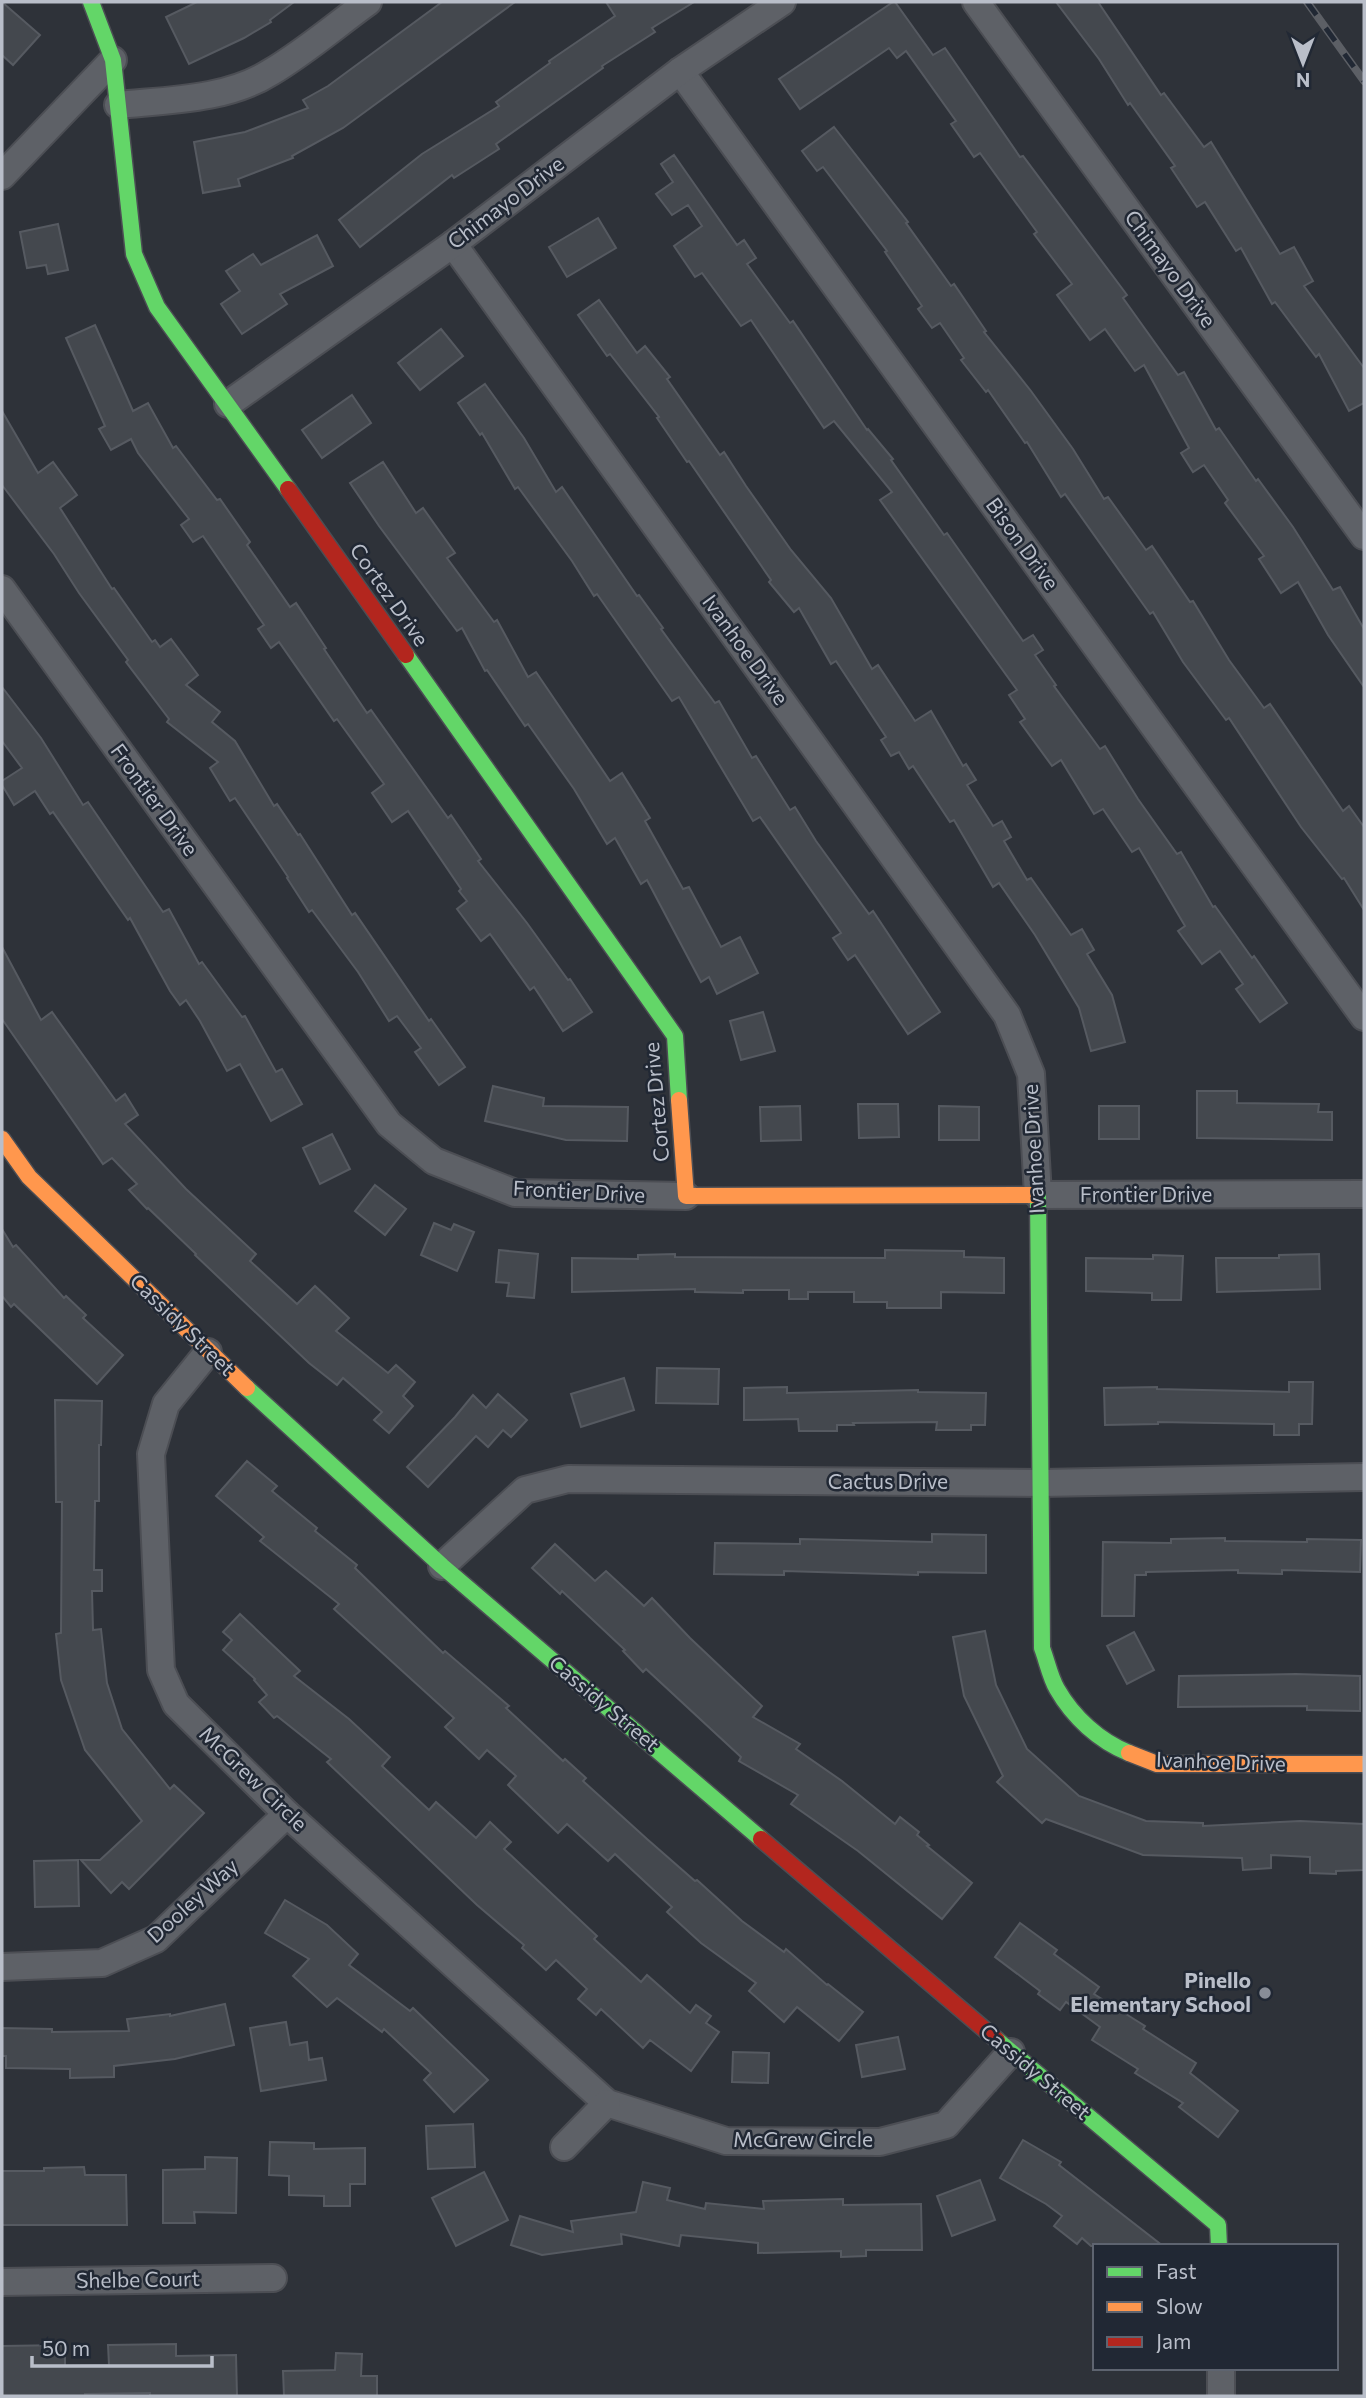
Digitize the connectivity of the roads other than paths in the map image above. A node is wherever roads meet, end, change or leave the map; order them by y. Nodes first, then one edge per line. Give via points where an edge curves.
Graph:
1 (91, 2) edge
2 (368, 2) edge
3 (782, 2) edge
4 (976, 2) edge
5 (113, 60) junction
6 (680, 71) junction
7 (118, 105) junction
8 (2, 176) edge
9 (453, 244) junction
10 (228, 404) junction
11 (1364, 536) edge
12 (2, 589) edge
13 (1364, 1017) edge
14 (2, 1139) edge
15 (1038, 1195) junction
16 (1364, 1195) edge
17 (686, 1196) junction
18 (208, 1352) junction
19 (1364, 1477) edge
20 (1041, 1483) junction
21 (442, 1566) junction
22 (1364, 1764) edge
23 (287, 1814) junction
24 (2, 1967) edge
25 (1011, 2052) junction
26 (607, 2103) junction
27 (564, 2147) dead end
28 (1219, 2244) edge
29 (274, 2278) dead end
30 (2, 2281) edge
31 (1221, 2370) edge
32 (1221, 2396) edge

1 - 5 street, Cortez Drive
2 - 7 street via 270,73 237,88
3 - 6 street, Chimayo Drive
4 - 11 street, Chimayo Drive
5 - 7 street, Cortez Drive
5 - 8 street
6 - 9 street, Chimayo Drive
6 - 13 street, Bison Drive
7 - 10 street, Cortez Drive via 134,254 157,307
9 - 10 street, Chimayo Drive
9 - 15 street, Ivanhoe Drive via 1007,1015 1031,1074
10 - 17 street, Cortez Drive via 675,1035
12 - 17 street, Frontier Drive via 388,1124 434,1161 514,1193
14 - 18 street, Cassidy Street via 29,1177
15 - 16 street, Frontier Drive
15 - 17 street, Frontier Drive
15 - 20 street, Ivanhoe Drive
18 - 21 street, Cassidy Street
18 - 23 street, McGrew Circle via 166,1404 151,1454 161,1670 176,1704
19 - 20 street, Cactus Drive
20 - 21 street, Cactus Drive via 568,1479 525,1490
20 - 22 street, Ivanhoe Drive via 1042,1648 1056,1688 1077,1717 1110,1745 1157,1764
21 - 25 street, Cassidy Street
23 - 24 street, Dooley Way via 156,1939 102,1963
23 - 26 street, McGrew Circle
25 - 26 street, McGrew Circle via 946,2125 880,2142 726,2141
25 - 28 street, Cassidy Street via 1218,2225
26 - 27 street
29 - 30 street, Shelbe Court
31 - 32 street

